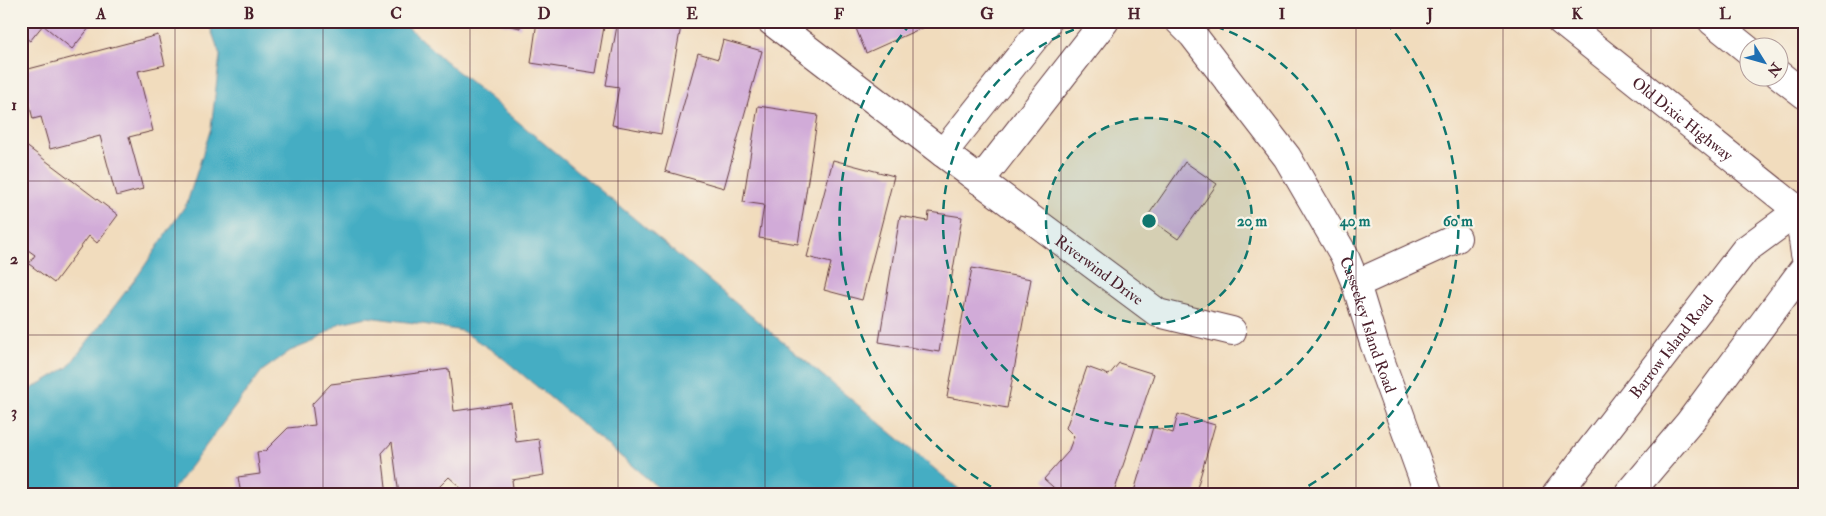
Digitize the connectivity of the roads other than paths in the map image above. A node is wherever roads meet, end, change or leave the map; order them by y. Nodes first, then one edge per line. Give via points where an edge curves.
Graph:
1 (771, 21) edge
2 (1048, 21) edge
3 (1105, 21) edge
4 (1179, 21) edge
5 (1561, 21) edge
6 (1712, 21) edge
7 (1738, 42) edge
8 (1788, 82) edge
9 (1805, 95) edge
10 (943, 153) junction
11 (980, 181) junction
12 (1803, 211) edge
13 (1457, 238) dead end
14 (1805, 254) edge
15 (1805, 267) edge
16 (1356, 284) junction
17 (1232, 331) dead end
18 (1429, 495) edge
19 (1556, 495) edge
20 (1628, 495) edge

1 - 10 street, Riverwind Drive
2 - 10 street
3 - 11 street
4 - 16 street, Casseekey Island Road via 1287,157 1344,255
5 - 12 street, Old Dixie Highway
6 - 7 street
8 - 9 street
10 - 11 street, Riverwind Drive
11 - 17 street, Riverwind Drive via 1158,313
12 - 14 street
12 - 19 street, Barrow Island Road via 1745,250
13 - 16 street
15 - 20 street via 1689,423
16 - 18 street, Casseekey Island Road

